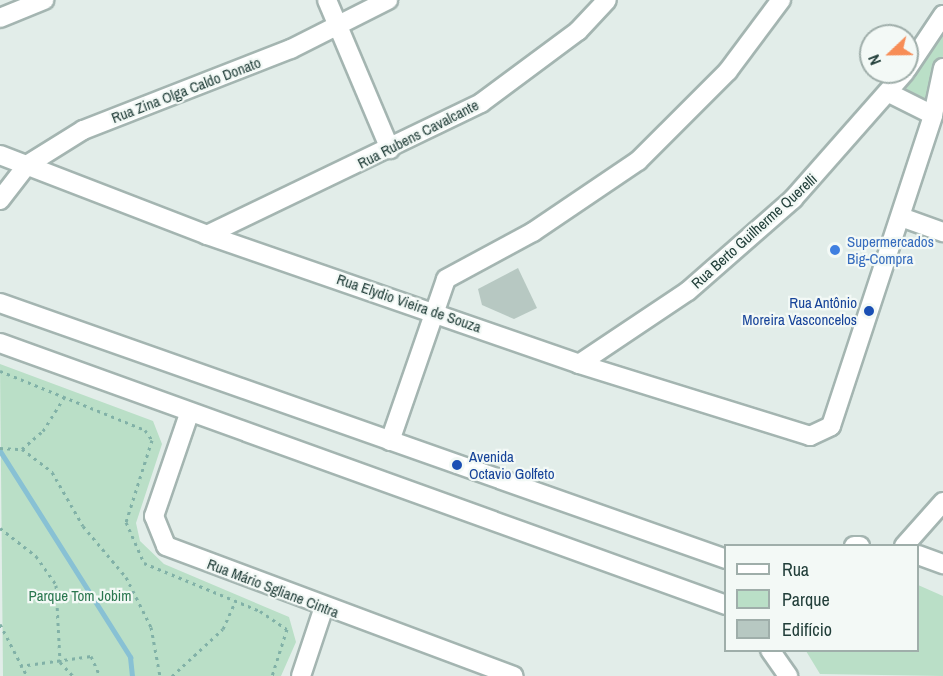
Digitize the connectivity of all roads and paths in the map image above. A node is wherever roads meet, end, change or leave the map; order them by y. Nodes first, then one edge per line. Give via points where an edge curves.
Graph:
1 (44, 0) edge
2 (327, 0) edge
3 (388, 0) edge
4 (607, 0) edge
5 (781, 0) edge
6 (943, 15) edge
7 (0, 18) edge
8 (338, 28) junction
9 (919, 51) edge
10 (943, 68) edge
11 (898, 84) edge
12 (891, 94) junction
13 (933, 115) junction
14 (390, 149) junction
15 (0, 155) edge
16 (27, 165) junction
17 (0, 200) edge
18 (900, 217) junction
19 (943, 231) edge
20 (207, 234) junction
21 (0, 303) edge
22 (433, 310) junction
23 (0, 343) edge
24 (579, 364) junction
25 (65, 396) dead end
26 (189, 414) junction
27 (390, 441) junction
28 (0, 448) edge
29 (22, 449) junction
30 (943, 502) edge
31 (0, 528) edge
32 (906, 544) edge
33 (919, 555) edge
34 (724, 558) edge
35 (943, 564) edge
36 (235, 602) dead end
37 (724, 604) edge
38 (324, 607) junction
39 (0, 624) edge
40 (771, 652) edge
41 (60, 662) junction
42 (20, 666) junction
43 (27, 676) edge
44 (73, 676) edge
45 (100, 676) edge
46 (160, 676) edge
47 (172, 676) edge
48 (301, 676) edge
49 (514, 676) edge
50 (788, 676) edge

1 - 7 street
2 - 8 street
3 - 8 street, Rua Zina Olga Caldo Donato
4 - 14 street, Rua Rubens Cavalcante via 578,30 481,103
5 - 22 street via 728,71 638,161 533,232 446,279
6 - 9 street, Rua Berto Guilherme Querelli
8 - 14 street
8 - 16 street, Rua Zina Olga Caldo Donato via 83,130
10 - 13 street
11 - 12 street, Rua Berto Guilherme Querelli
12 - 13 street
12 - 24 street, Rua Berto Guilherme Querelli via 793,199 688,291
13 - 18 street
14 - 20 street, Rua Rubens Cavalcante
15 - 16 street, Rua Elydio Vieira de Souza
16 - 17 street, Rua Zina Olga Caldo Donato
16 - 20 street, Rua Elydio Vieira de Souza
18 - 19 street
18 - 24 street, Rua Elydio Vieira de Souza via 831,426 822,434 810,436
20 - 22 street, Rua Elydio Vieira de Souza
21 - 27 street
22 - 24 street, Rua Elydio Vieira de Souza
22 - 27 street
23 - 26 street
25 - 29 path via 43,431
26 - 37 street
26 - 38 street, Rua Mário Sgliane Cintra via 154,516 166,546
27 - 34 street
28 - 29 path
29 - 46 path via 52,472 83,526 126,577 151,627
30 - 32 street
31 - 41 path via 36,556 56,585
33 - 35 street
36 - 47 path via 223,629
38 - 48 street
38 - 49 street, Rua Mário Sgliane Cintra
39 - 42 path
40 - 50 street
41 - 42 path
41 - 44 path
41 - 45 path via 91,656
42 - 43 path

